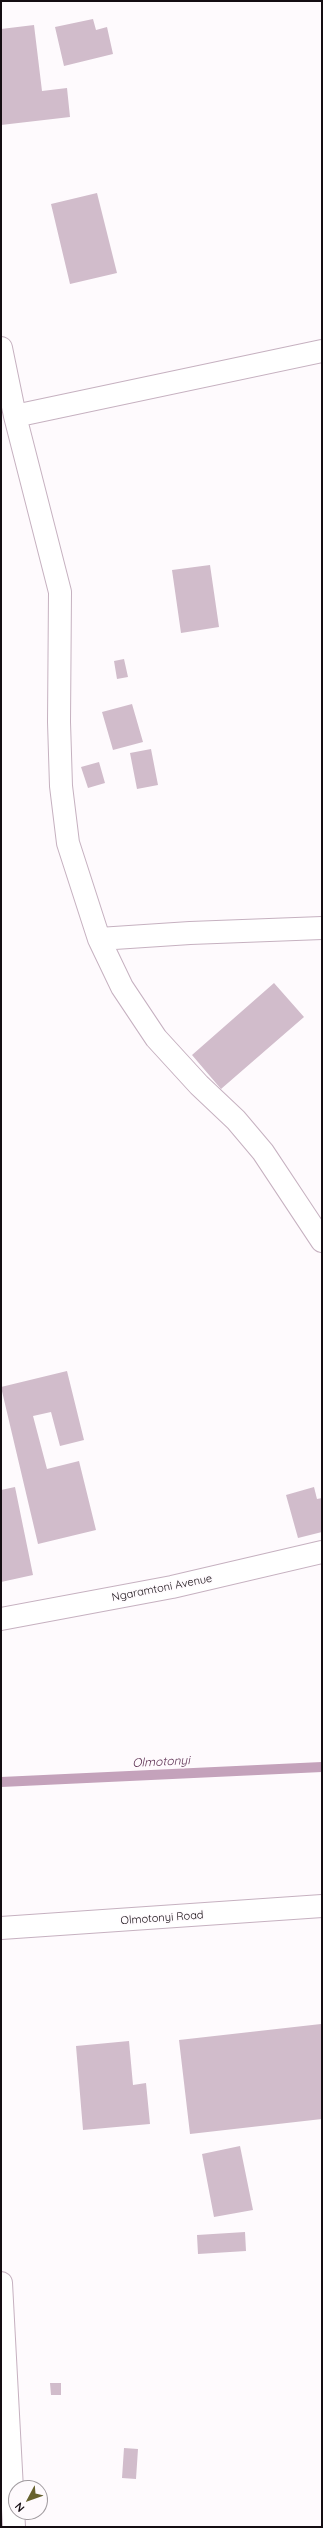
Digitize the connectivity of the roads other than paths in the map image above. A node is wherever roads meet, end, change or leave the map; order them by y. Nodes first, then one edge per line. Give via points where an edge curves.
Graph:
1 (1, 348) edge
2 (322, 350) edge
3 (15, 416) junction
4 (322, 928) edge
5 (100, 939) junction
6 (322, 1241) edge
7 (322, 1552) edge
8 (1, 1619) edge
9 (322, 1906) edge
10 (1, 1928) edge
11 (1, 2283) edge
12 (14, 2527) edge

1 - 3 street
2 - 3 street
3 - 5 street via 60,592 61,786 68,843
4 - 5 street
5 - 6 street via 122,987 156,1038 199,1085 236,1120 263,1152
7 - 8 street, Ngaramtoni Avenue via 172,1587
9 - 10 street, Olmotonyi Road
11 - 12 street

